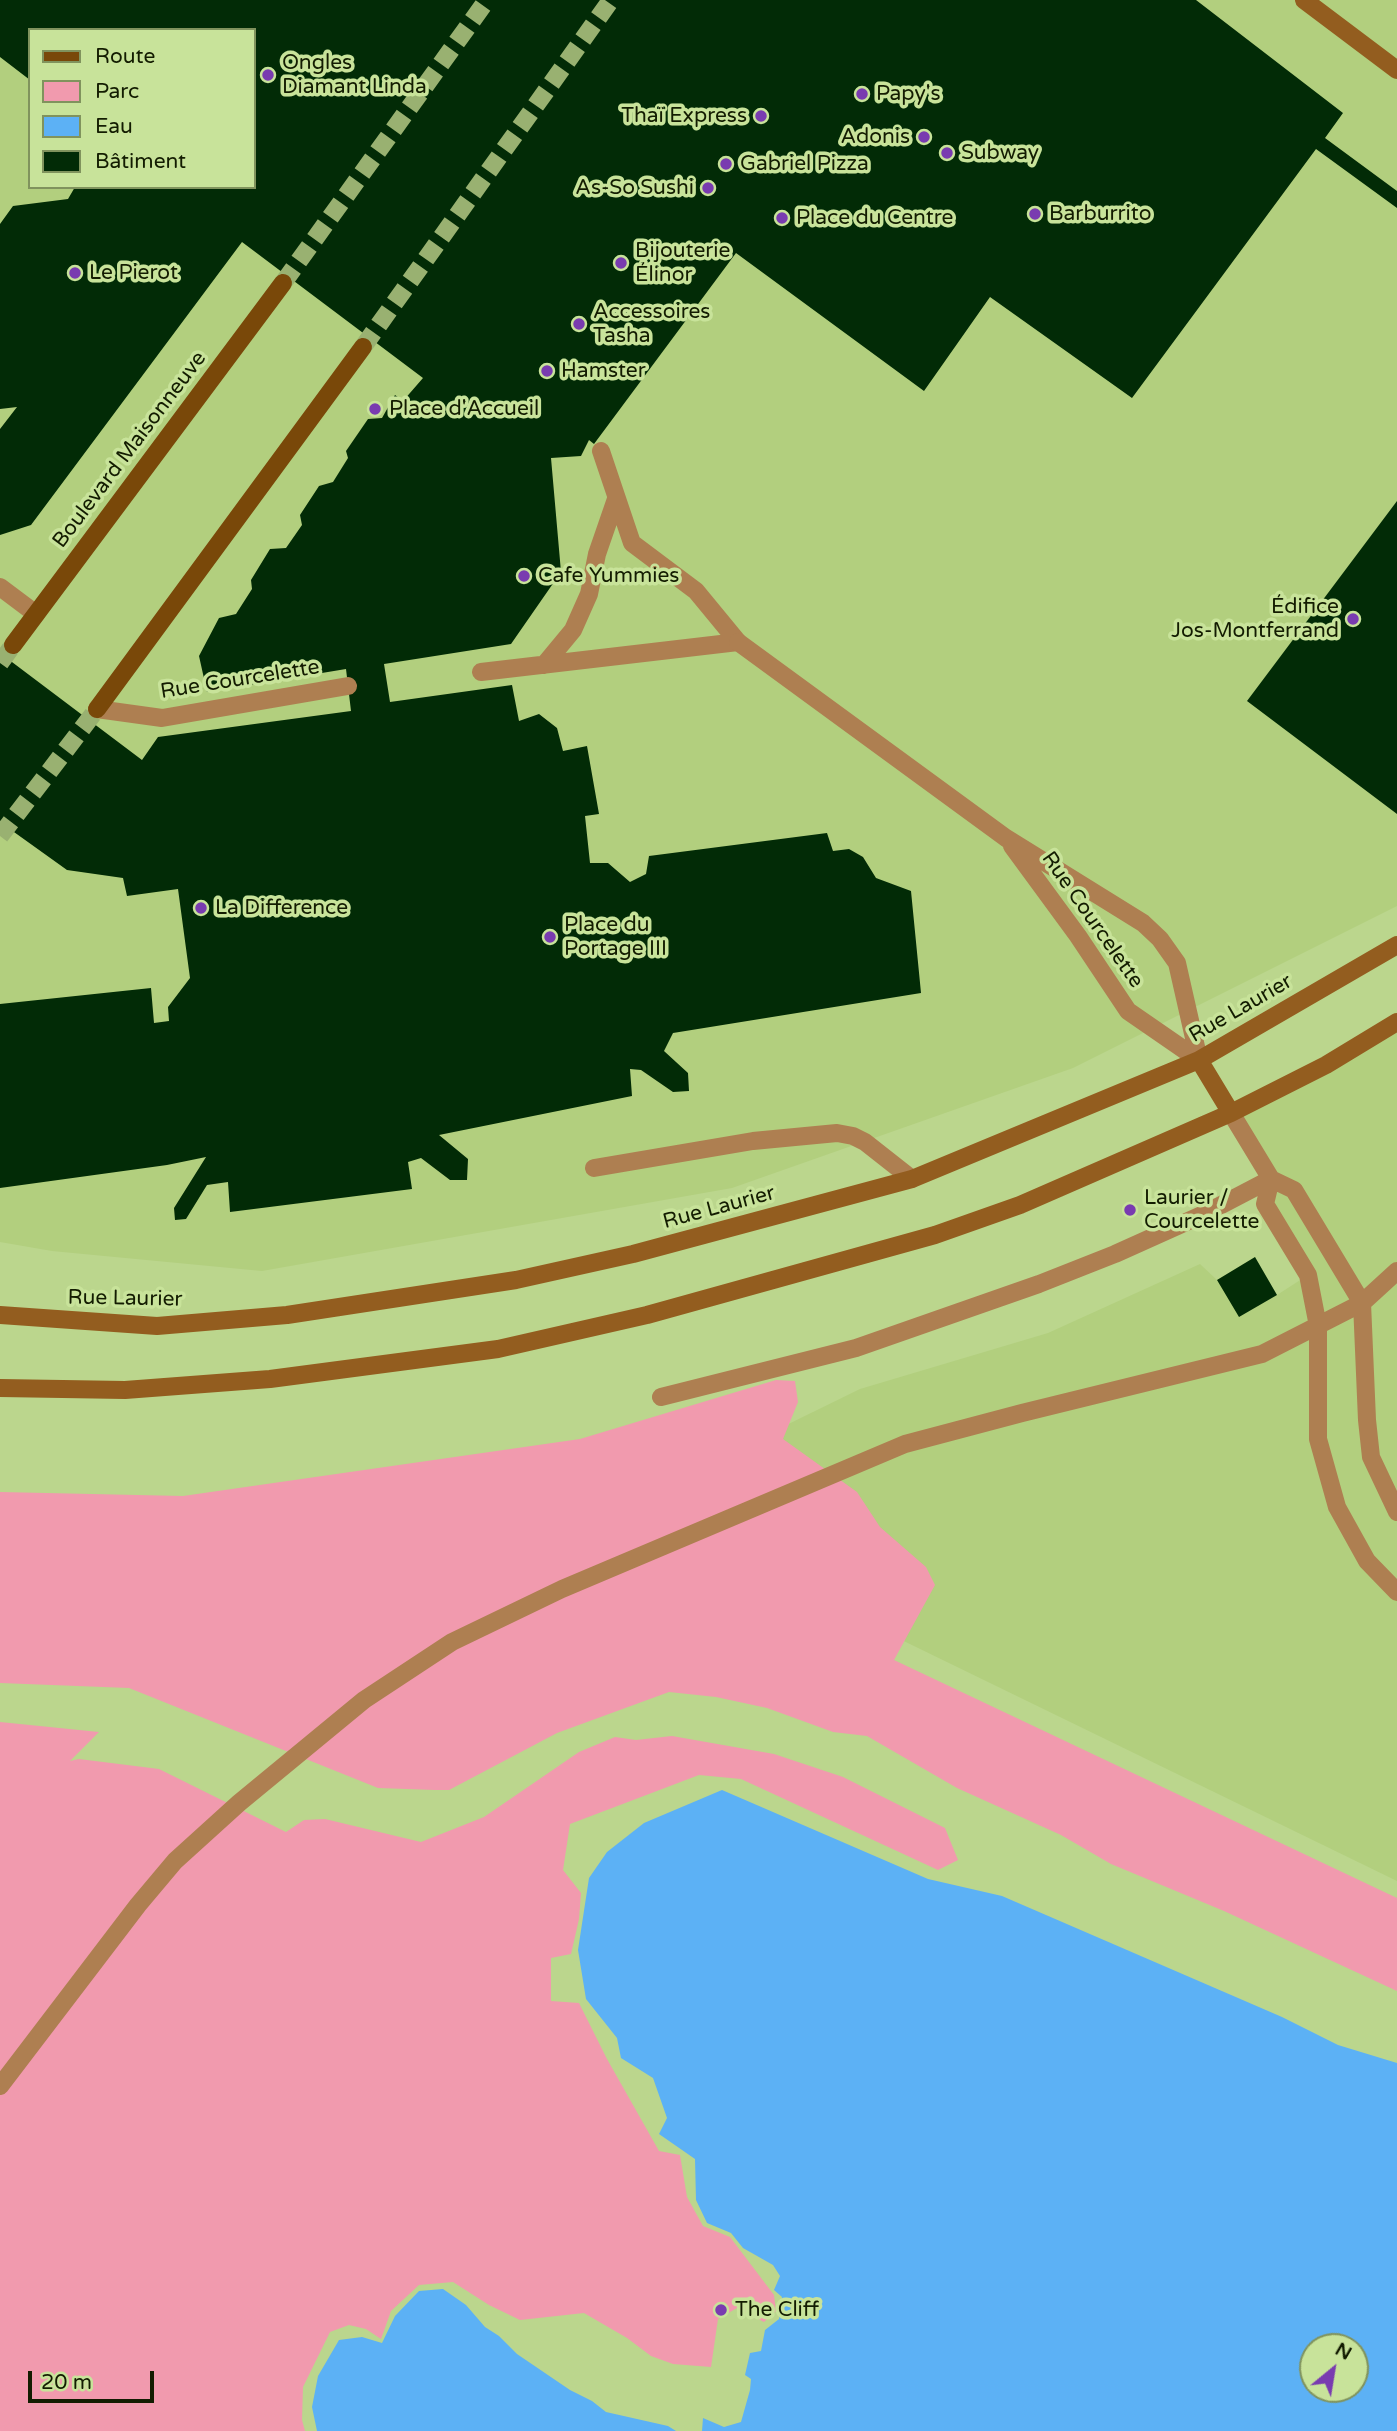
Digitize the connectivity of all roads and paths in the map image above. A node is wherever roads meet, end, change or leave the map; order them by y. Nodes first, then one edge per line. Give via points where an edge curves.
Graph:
1 (1304, 0) edge
2 (1397, 70) edge
3 (284, 283) tunnel mouth
4 (363, 347) tunnel mouth
5 (601, 451) dead end
6 (616, 499) junction
7 (0, 587) edge
8 (36, 614) junction
9 (738, 642) junction
10 (13, 645) tunnel mouth
11 (544, 665) junction
12 (481, 672) dead end
13 (348, 686) dead end
14 (97, 709) joint
15 (1006, 838) junction
16 (1397, 946) edge
17 (1397, 1022) edge
18 (1199, 1060) junction
19 (1231, 1113) junction
20 (594, 1168) dead end
21 (912, 1179) junction
22 (1271, 1179) junction
23 (1397, 1271) edge
24 (1362, 1303) junction
25 (0, 1315) edge
26 (1318, 1326) junction
27 (0, 1388) edge
28 (661, 1397) dead end
29 (1397, 1512) edge
30 (1397, 1591) edge
31 (0, 2086) edge

1 - 2 main road
3 - 8 main road, Boulevard Maisonneuve
4 - 14 main road
5 - 6 street, Rue Courcelette
6 - 9 street, Rue Courcelette via 632,543 696,592
6 - 11 street via 579,618
7 - 8 street
8 - 10 main road, Boulevard Maisonneuve
9 - 11 street
9 - 15 street, Rue Courcelette
11 - 12 street
13 - 14 street, Rue Courcelette via 162,718
15 - 18 street, Rue Courcelette via 1128,1011
15 - 18 street, Rue Courcelette via 1124,910 1160,939 1177,962
16 - 18 main road, Rue Laurier
17 - 19 main road via 1326,1065
18 - 19 main road
18 - 21 main road, Rue Laurier
19 - 22 street
19 - 27 main road via 1020,1205 935,1235 648,1315 498,1349 257,1380 125,1390
20 - 21 street via 753,1141 837,1133 865,1142
21 - 25 main road, Rue Laurier via 633,1254 516,1280 287,1315 158,1326
22 - 24 street via 1294,1189
22 - 26 street via 1265,1203 1308,1275
22 - 28 street via 1115,1254 1026,1289 856,1348
23 - 24 street
24 - 26 street
24 - 29 street via 1371,1457
26 - 30 street via 1318,1439 1337,1507 1367,1561
26 - 31 street via 1262,1354 905,1444 562,1589 452,1642 364,1700 175,1861

